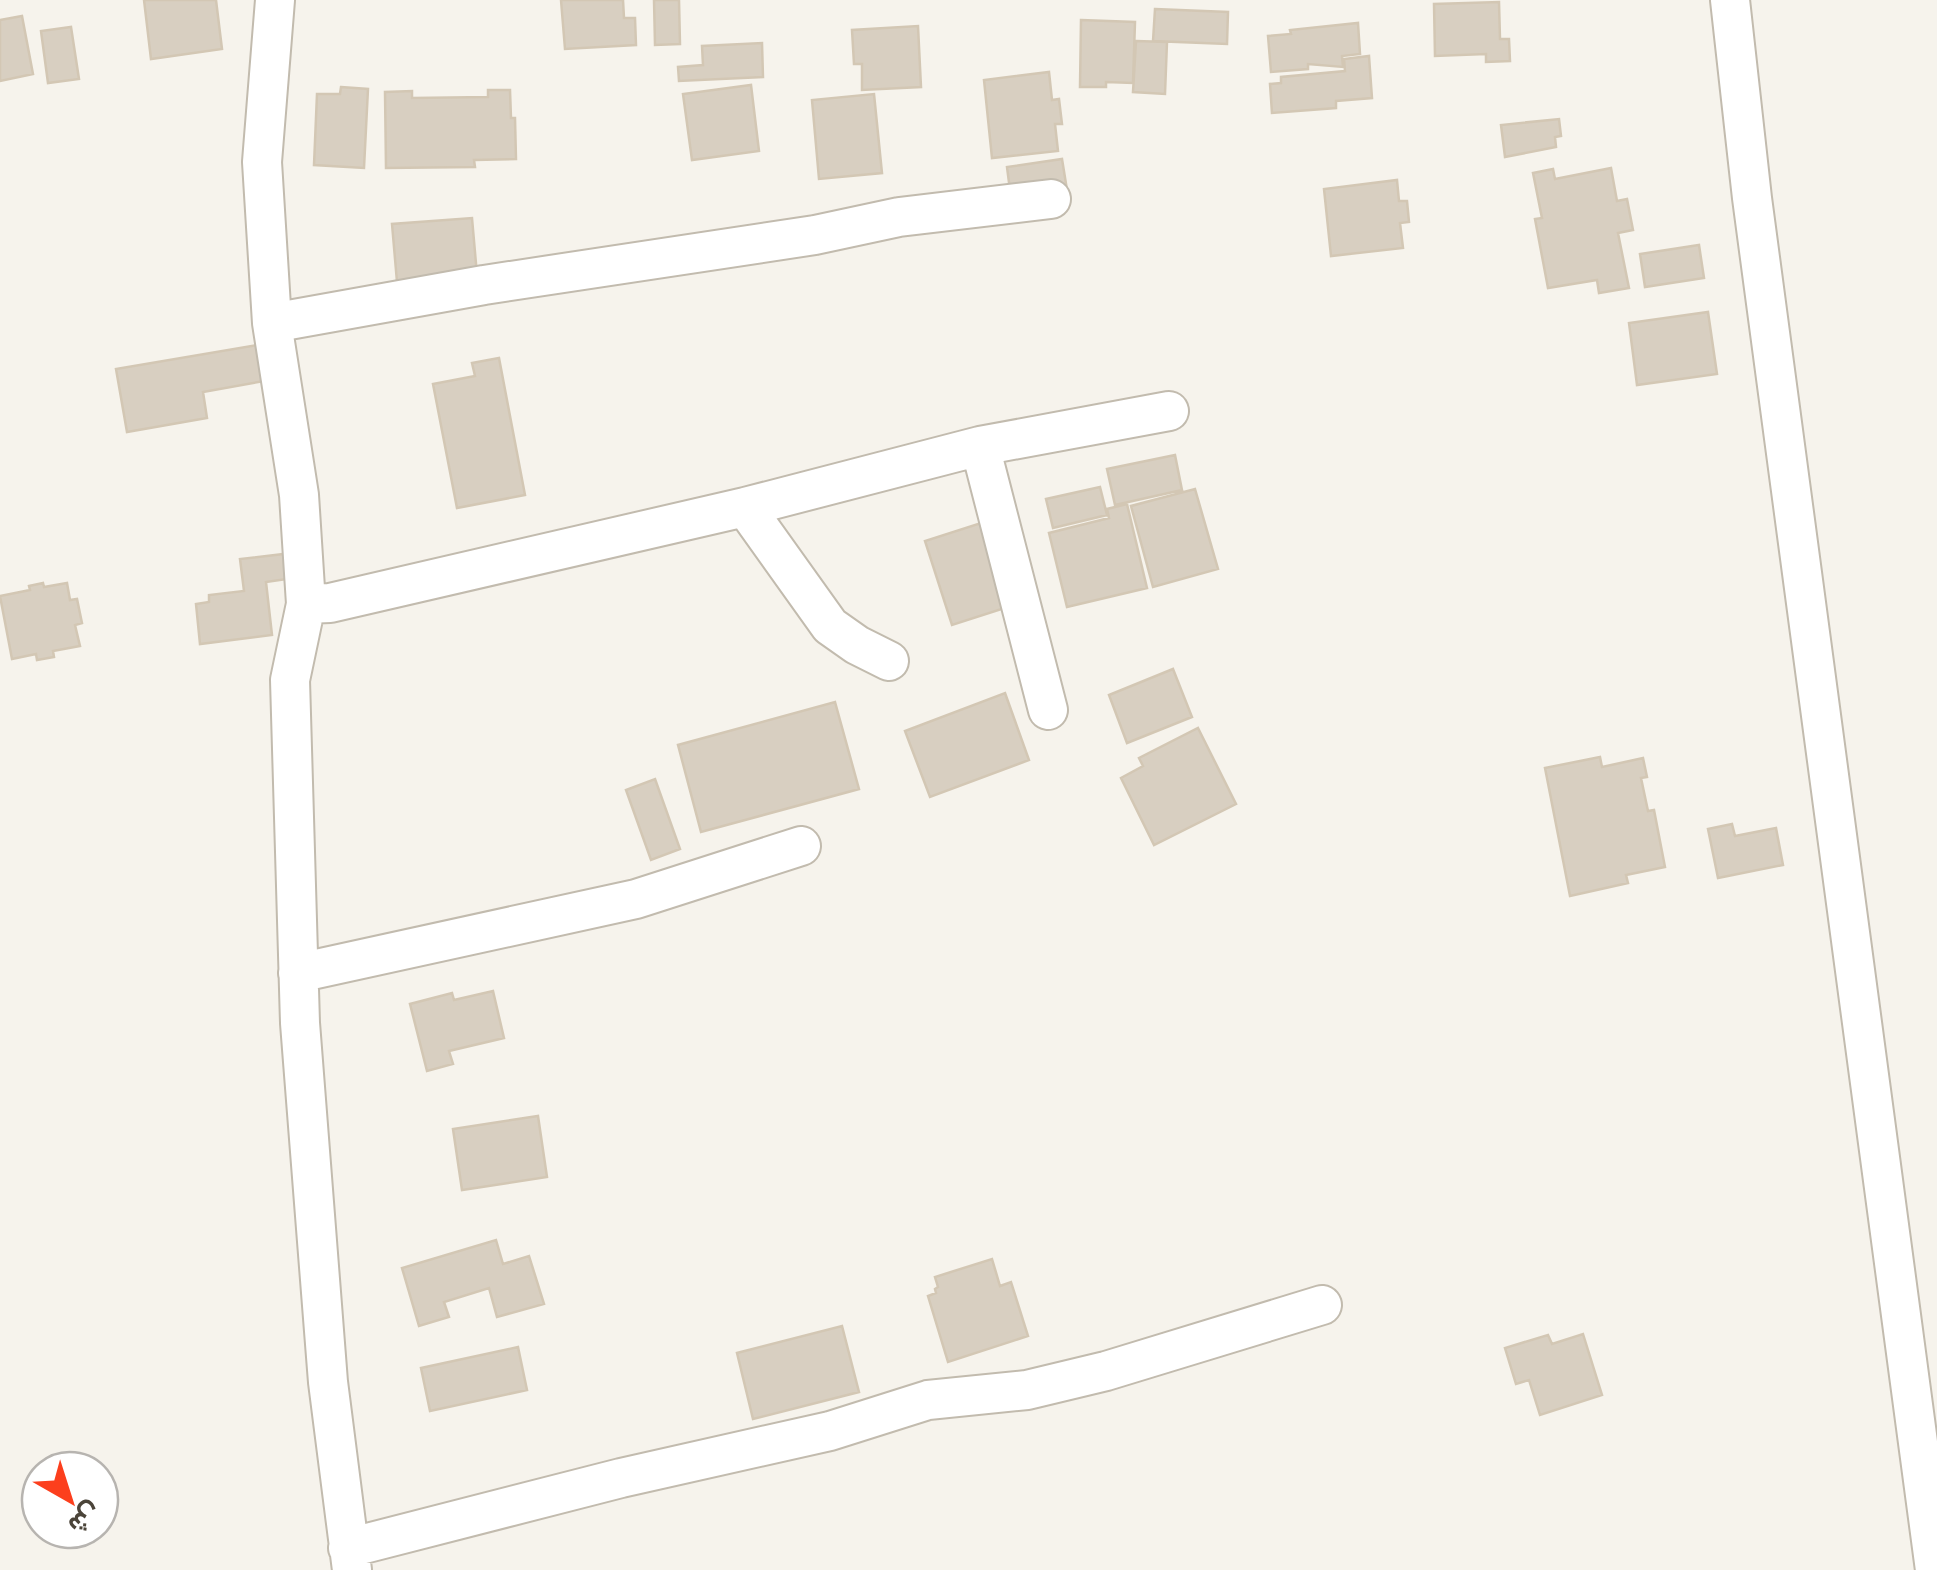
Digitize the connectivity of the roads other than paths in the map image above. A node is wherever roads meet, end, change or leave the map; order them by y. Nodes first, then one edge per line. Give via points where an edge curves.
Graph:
1 (275, 0) edge
2 (1730, 0) edge
3 (1050, 199) dead end
4 (272, 323) junction
5 (1169, 411) dead end
6 (980, 446) junction
7 (744, 507) junction
8 (306, 604) junction
9 (890, 661) dead end
10 (1048, 710) dead end
11 (801, 846) dead end
12 (298, 973) junction
13 (1322, 1305) dead end
14 (350, 1559) edge
15 (1935, 1570) edge

1 - 4 street via 262,162
2 - 15 street
3 - 4 street via 899,217
4 - 8 street via 299,494
5 - 6 street
6 - 7 street
6 - 10 street
7 - 8 street
7 - 9 street via 830,626
8 - 12 street via 290,680
11 - 12 street via 636,899
12 - 14 street via 328,1382
13 - 14 street via 1106,1372 1027,1390 928,1400 830,1432 621,1478

